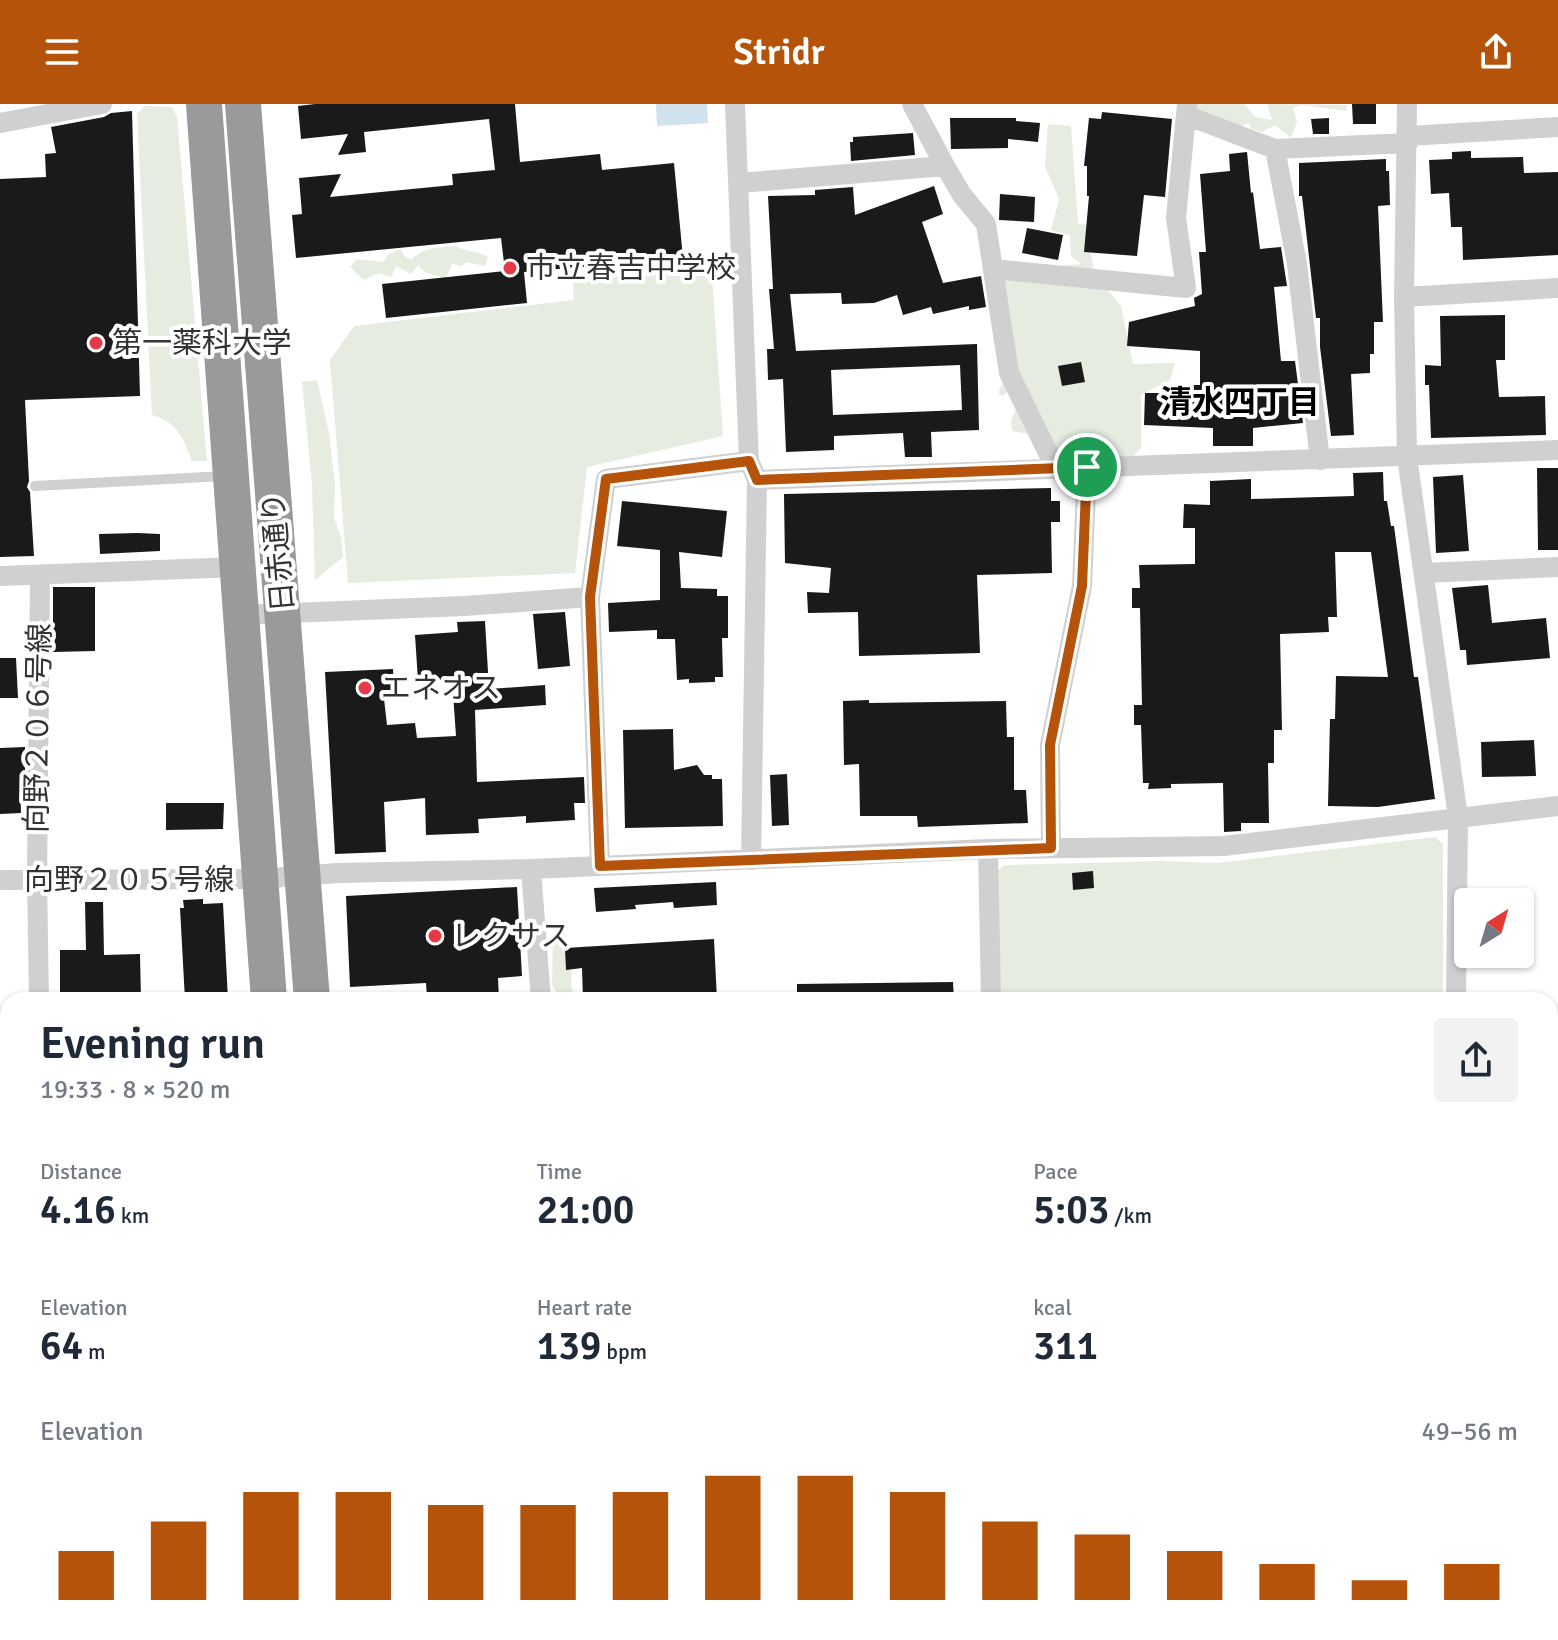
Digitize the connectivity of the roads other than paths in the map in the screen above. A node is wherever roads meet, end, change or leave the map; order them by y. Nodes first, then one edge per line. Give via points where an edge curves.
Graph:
1 (102, 104) edge
2 (204, 104) edge
3 (243, 104) edge
4 (735, 104) edge
5 (912, 104) edge
6 (1407, 104) edge
7 (1187, 110) edge
8 (9, 116) edge
9 (1558, 127) edge
10 (1408, 139) junction
11 (1275, 149) junction
12 (945, 166) junction
13 (739, 183) junction
14 (993, 269) junction
15 (1558, 288) edge
16 (1404, 297) junction
17 (1558, 450) edge
18 (1407, 457) junction
19 (1320, 460) junction
20 (749, 461) junction
21 (1055, 467) junction
22 (1087, 467) junction
23 (231, 476) junction
24 (757, 480) junction
25 (35, 486) dead end
26 (238, 567) junction
27 (1558, 567) edge
28 (1425, 573) junction
29 (40, 575) junction
30 (0, 576) edge
31 (590, 597) junction
32 (283, 612) junction
33 (242, 615) junction
34 (1558, 806) edge
35 (1458, 817) junction
36 (1051, 848) junction
37 (988, 849) junction
38 (751, 860) junction
39 (600, 866) junction
40 (531, 869) junction
41 (302, 875) junction
42 (258, 879) junction
43 (0, 880) edge
44 (37, 880) junction
45 (39, 992) edge
46 (268, 992) edge
47 (311, 992) edge
48 (540, 992) edge
49 (991, 992) edge
50 (1456, 992) edge

1 - 8 street
2 - 23 highway, 日赤通り
3 - 32 highway, 日赤通り
4 - 13 street
5 - 12 street
6 - 10 street
7 - 11 street
7 - 14 street via 1176,218 1186,288
9 - 10 street
10 - 11 street
10 - 16 street
11 - 19 street via 1297,264
12 - 13 street
12 - 14 street via 986,224
13 - 20 street
14 - 21 street via 1009,373
15 - 16 street
16 - 18 street
17 - 18 street
18 - 19 street
18 - 28 street
19 - 22 street
20 - 24 street
20 - 31 street via 606,479
21 - 22 street
21 - 24 street
22 - 36 street via 1082,586 1050,745
23 - 25 lane
23 - 26 highway, 日赤通り
24 - 38 street
26 - 29 street
26 - 33 highway, 日赤通り
27 - 28 street
28 - 35 street
29 - 30 street
29 - 44 street, 向野２０６号線
31 - 32 street
31 - 39 street
32 - 33 street
32 - 41 highway, 日赤通り
33 - 42 highway, 日赤通り
34 - 35 street, 向野２０５号線
35 - 36 street, 向野２０５号線 via 1224,846
35 - 50 street
36 - 37 street, 向野２０５号線
37 - 38 street, 向野２０５号線
37 - 49 street
38 - 39 street, 向野２０５号線
39 - 40 street, 向野２０５号線
40 - 41 street, 向野２０５号線
40 - 48 street
41 - 42 street, 向野２０５号線
41 - 47 highway, 日赤通り
42 - 44 street, 向野２０５号線
42 - 46 highway, 日赤通り
43 - 44 street, 向野２０５号線
44 - 45 street, 向野２０６号線

